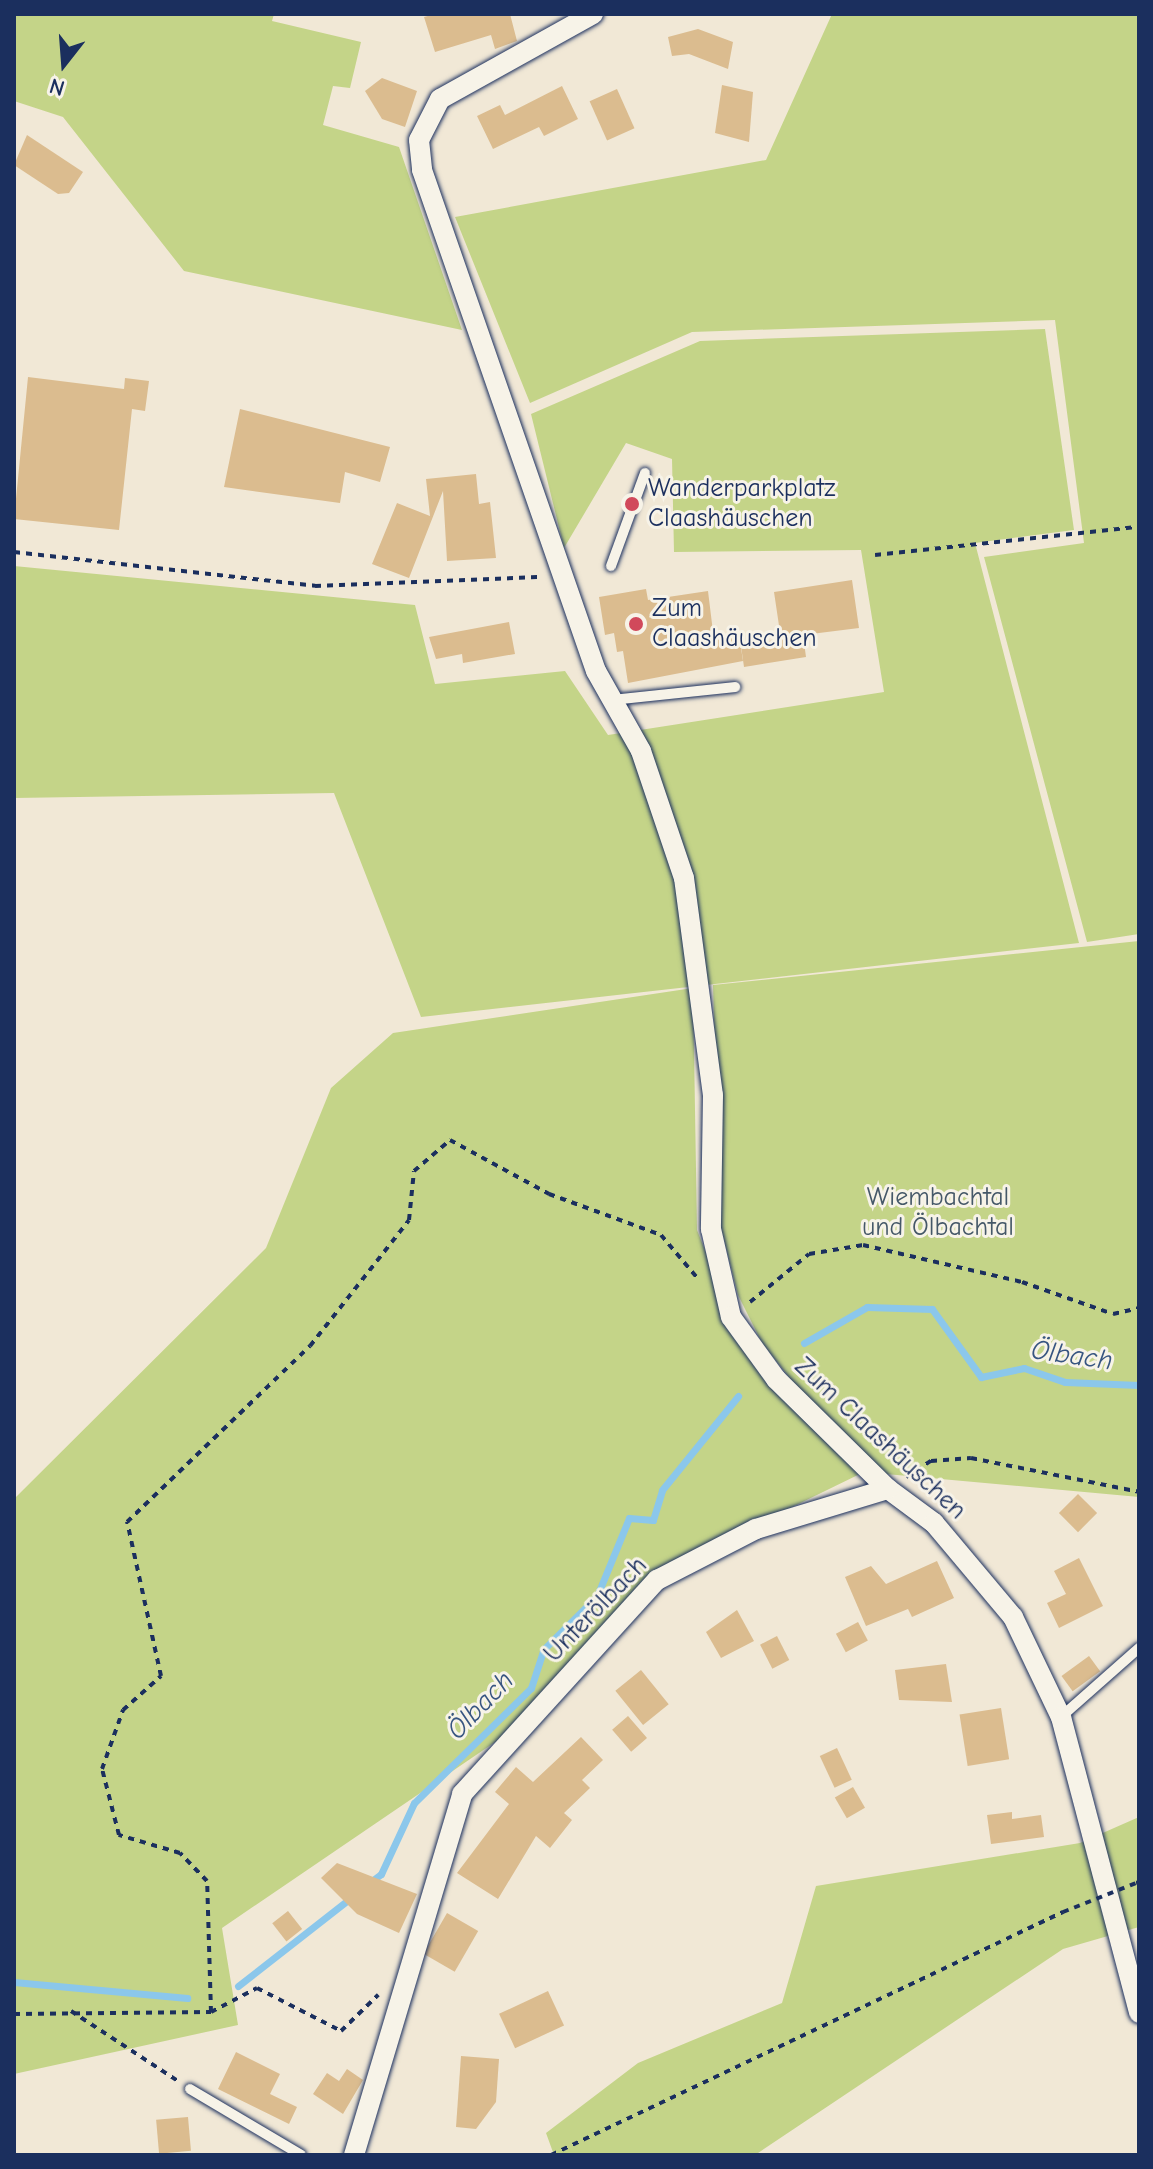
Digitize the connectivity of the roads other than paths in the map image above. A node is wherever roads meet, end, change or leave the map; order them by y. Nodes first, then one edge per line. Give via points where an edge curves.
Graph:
1 (593, 14) edge
2 (645, 473) dead end
3 (611, 566) dead end
4 (735, 687) dead end
5 (612, 700) junction
6 (888, 1489) junction
7 (1139, 1648) edge
8 (1061, 1717) junction
9 (1139, 2013) edge
10 (190, 2089) road end
11 (301, 2155) edge
12 (354, 2155) edge

1 - 5 street, Zum Claashäuschen via 440,99 419,140 422,170
2 - 3 lane
4 - 5 lane
5 - 6 street, Zum Claashäuschen via 641,751 684,878 713,1095 711,1229 731,1317 776,1379
6 - 8 street, Zum Claashäuschen via 984,1574
6 - 12 street, Unterölbach via 756,1529 657,1580 462,1794
7 - 8 lane
8 - 9 street, Zum Claashäuschen
10 - 11 lane

